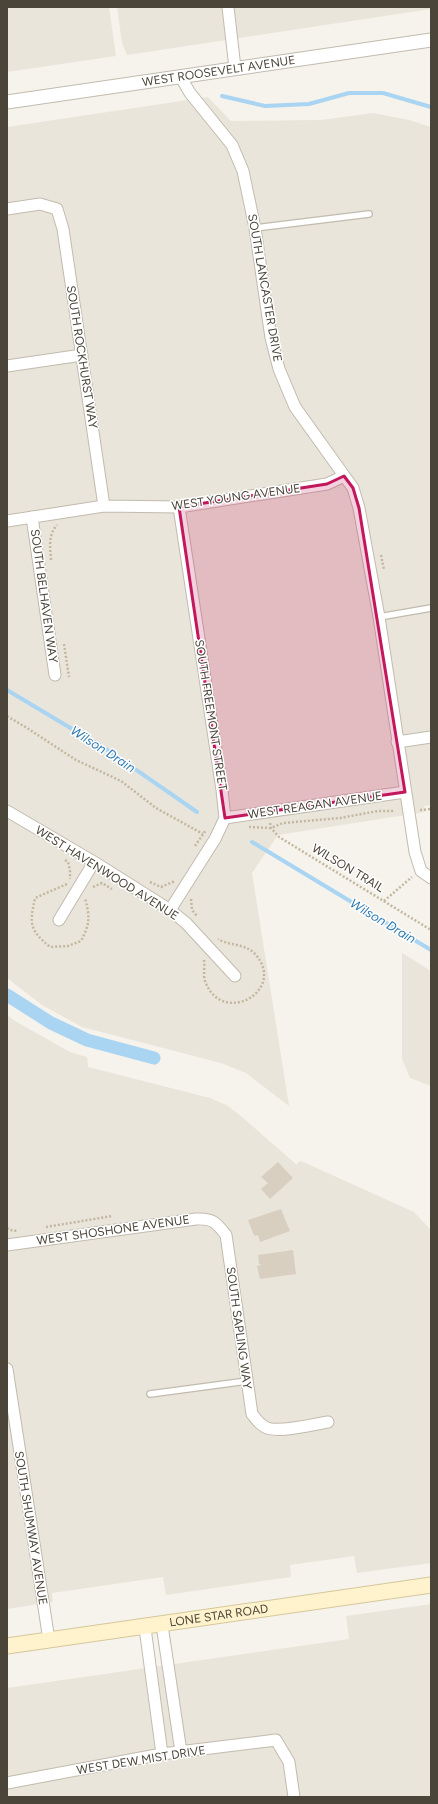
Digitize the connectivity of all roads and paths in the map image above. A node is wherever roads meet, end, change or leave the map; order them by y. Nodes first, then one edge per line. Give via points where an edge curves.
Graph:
1 (228, 7) edge
2 (431, 40) edge
3 (235, 68) junction
4 (180, 76) junction
5 (7, 102) edge
6 (7, 209) edge
7 (369, 214) dead end
8 (255, 228) junction
9 (82, 355) junction
10 (7, 366) edge
11 (344, 476) junction
12 (104, 506) junction
13 (179, 507) junction
14 (32, 517) junction
15 (7, 521) edge
16 (64, 522) dead end
17 (52, 565) dead end
18 (431, 608) edge
19 (379, 617) junction
20 (63, 639) dead end
21 (55, 675) dead end
22 (69, 677) dead end
23 (7, 716) edge
24 (431, 737) edge
25 (397, 742) junction
26 (405, 792) junction
27 (431, 809) edge
28 (420, 810) dead end
29 (7, 811) edge
30 (269, 812) junction
31 (225, 818) junction
32 (209, 827) dead end
33 (203, 834) junction
34 (215, 839) junction
35 (192, 851) dead end
36 (94, 862) junction
37 (421, 871) junction
38 (178, 876) dead end
39 (431, 878) edge
40 (148, 882) dead end
41 (384, 901) junction
42 (170, 910) junction
43 (59, 920) dead end
44 (431, 930) edge
45 (235, 976) dead end
46 (112, 1216) dead end
47 (218, 1224) joint
48 (7, 1228) edge
49 (40, 1228) dead end
50 (21, 1231) dead end
51 (7, 1245) edge
52 (7, 1369) edge
53 (247, 1381) junction
54 (150, 1394) dead end
55 (328, 1422) dead end
56 (431, 1585) edge
57 (162, 1625) junction
58 (144, 1628) junction
59 (49, 1640) junction
60 (7, 1646) edge
61 (182, 1752) junction
62 (162, 1754) junction
63 (7, 1783) edge
64 (294, 1797) edge

1 - 3 street
2 - 3 street, WEST ROOSEVELT AVENUE
3 - 4 street, WEST ROOSEVELT AVENUE
4 - 5 street, WEST ROOSEVELT AVENUE
4 - 8 street, SOUTH LANCASTER DRIVE via 190,93 232,145 243,171
6 - 9 street, SOUTH ROCKHURST WAY via 40,204 56,209 63,229
7 - 8 lane
8 - 11 street, SOUTH LANCASTER DRIVE via 271,338 279,369 295,407
9 - 10 street
9 - 12 street, SOUTH ROCKHURST WAY
11 - 13 street, WEST YOUNG AVENUE via 327,484
11 - 19 street, SOUTH LANCASTER DRIVE via 353,488 359,508
12 - 13 street, WEST YOUNG AVENUE
12 - 14 street, WEST YOUNG AVENUE
13 - 31 street, SOUTH FREEMONT STREET
14 - 15 street, WEST YOUNG AVENUE
14 - 21 street, SOUTH BELHAVEN WAY
16 - 17 path via 58,523 52,531
18 - 19 lane
19 - 25 street, SOUTH LANCASTER DRIVE
20 - 22 path
23 - 33 path via 76,760 121,781 156,808
24 - 25 street
25 - 26 street, SOUTH LANCASTER DRIVE
26 - 30 street, WEST REAGAN AVENUE
26 - 37 street, SOUTH LANCASTER DRIVE via 414,852
27 - 28 path
29 - 36 street, WEST HAVENWOOD AVENUE
30 - 31 street, WEST REAGAN AVENUE
30 - 41 path, WILSON TRAIL via 271,828 280,838
31 - 34 street
32 - 33 path
33 - 34 path
33 - 35 path
34 - 42 street
36 - 42 street, WEST HAVENWOOD AVENUE
36 - 43 street
37 - 39 street
37 - 41 path
38 - 40 path via 175,881 161,887
41 - 44 path, WILSON TRAIL
42 - 45 street, WEST HAVENWOOD AVENUE via 186,922
46 - 49 path
47 - 51 street, WEST SHOSHONE AVENUE via 207,1219 190,1220
47 - 53 street, SOUTH SAPLING WAY via 226,1235
48 - 50 path
52 - 59 street, SOUTH SHUMWAY AVENUE
53 - 54 lane
53 - 55 street, SOUTH SAPLING WAY via 252,1414 258,1423 266,1428 277,1429
56 - 57 main road, LONE STAR ROAD
57 - 58 main road, LONE STAR ROAD
57 - 61 street
58 - 59 main road, LONE STAR ROAD
58 - 62 street
59 - 60 main road, LONE STAR ROAD
61 - 62 street, WEST DEW MIST DRIVE
61 - 64 street, WEST DEW MIST DRIVE via 276,1740 289,1762
62 - 63 street, WEST DEW MIST DRIVE

